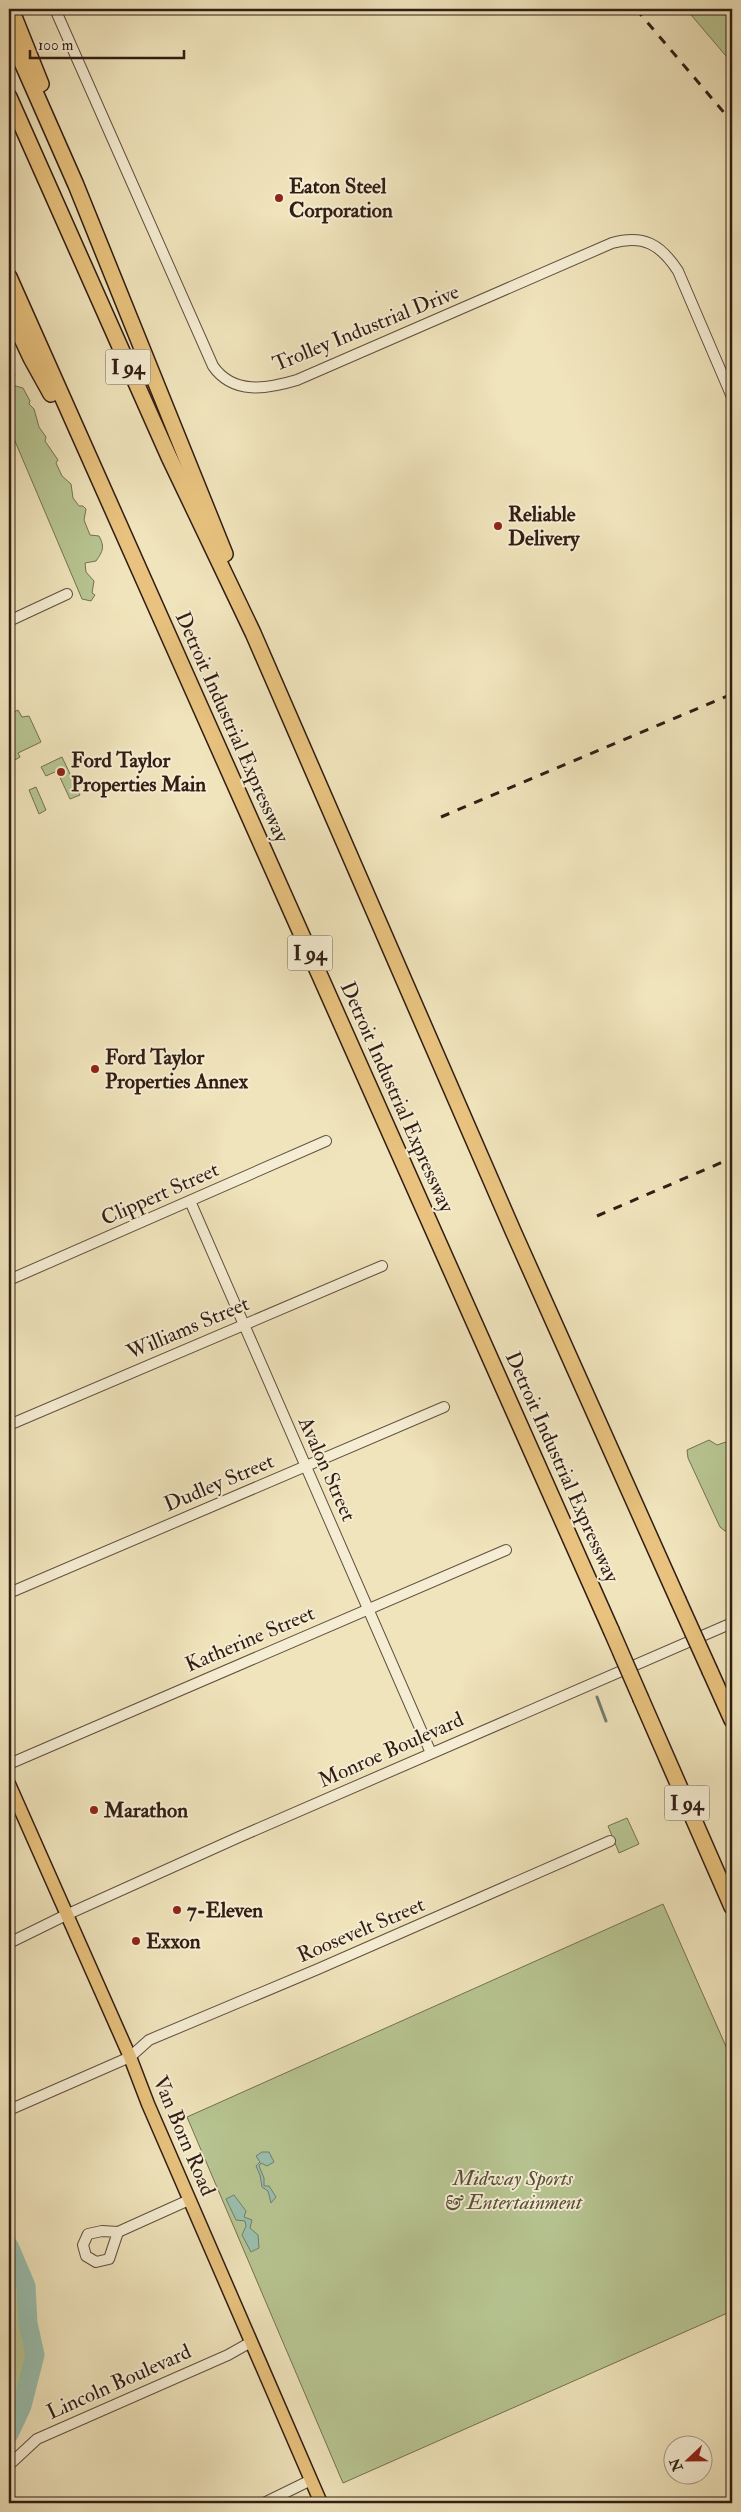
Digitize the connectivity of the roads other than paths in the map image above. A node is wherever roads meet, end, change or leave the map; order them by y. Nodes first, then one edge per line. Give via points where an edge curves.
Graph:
1 (11, 9) edge
2 (55, 9) edge
3 (9, 33) edge
4 (9, 97) edge
5 (76, 185) junction
6 (9, 277) edge
7 (9, 311) edge
8 (732, 397) edge
9 (93, 467) junction
10 (67, 594) dead end
11 (9, 621) edge
12 (253, 633) junction
13 (326, 1141) dead end
14 (190, 1201) junction
15 (382, 1266) dead end
16 (9, 1280) edge
17 (244, 1325) junction
18 (444, 1407) dead end
19 (9, 1425) edge
20 (306, 1466) junction
21 (506, 1550) dead end
22 (9, 1593) edge
23 (368, 1609) junction
24 (732, 1623) edge
25 (732, 1720) edge
26 (430, 1753) junction
27 (9, 1764) edge
28 (9, 1784) edge
29 (610, 1841) dead end
30 (732, 1907) edge
31 (66, 1915) junction
32 (9, 1943) edge
33 (130, 2057) junction
34 (9, 2110) edge
35 (189, 2200) junction
36 (118, 2232) dead end
37 (251, 2342) junction
38 (9, 2465) edge
39 (311, 2480) junction
40 (264, 2503) edge
41 (322, 2503) edge

1 - 5 highway via 34,64
2 - 8 street, Trolley Industrial Drive via 213,366 227,381 253,388 297,380 612,243 634,241 652,243 669,257 678,271
3 - 5 highway
4 - 12 highway, I 94 via 168,457
5 - 12 highway via 208,509
6 - 9 highway, Detroit Industrial Expressway / I 94
7 - 9 highway via 31,358
9 - 30 highway, Detroit Industrial Expressway / I 94, bridge
10 - 11 street
12 - 25 highway, I 94, bridge via 513,1231
13 - 14 street, Clippert Street
14 - 16 street, Clippert Street
14 - 17 street, Avalon Street
15 - 17 street, Williams Street
17 - 19 street, Williams Street
17 - 20 street, Avalon Street
18 - 20 street, Dudley Street
20 - 22 street, Dudley Street
20 - 23 street, Avalon Street
21 - 23 street, Katherine Street
23 - 26 street, Avalon Street
23 - 27 street, Katherine Street
24 - 26 street, Monroe Boulevard
26 - 31 street, Monroe Boulevard
28 - 31 main road, Van Born Road
29 - 33 street, Roosevelt Street via 149,2040
31 - 32 street, Monroe Boulevard
31 - 33 main road, Van Born Road
33 - 34 street, Roosevelt Street
33 - 35 main road, Van Born Road
35 - 36 street
35 - 37 main road, Van Born Road
37 - 38 street, Lincoln Boulevard via 37,2439
37 - 39 main road, Van Born Road
39 - 40 street
39 - 41 main road, Van Born Road

